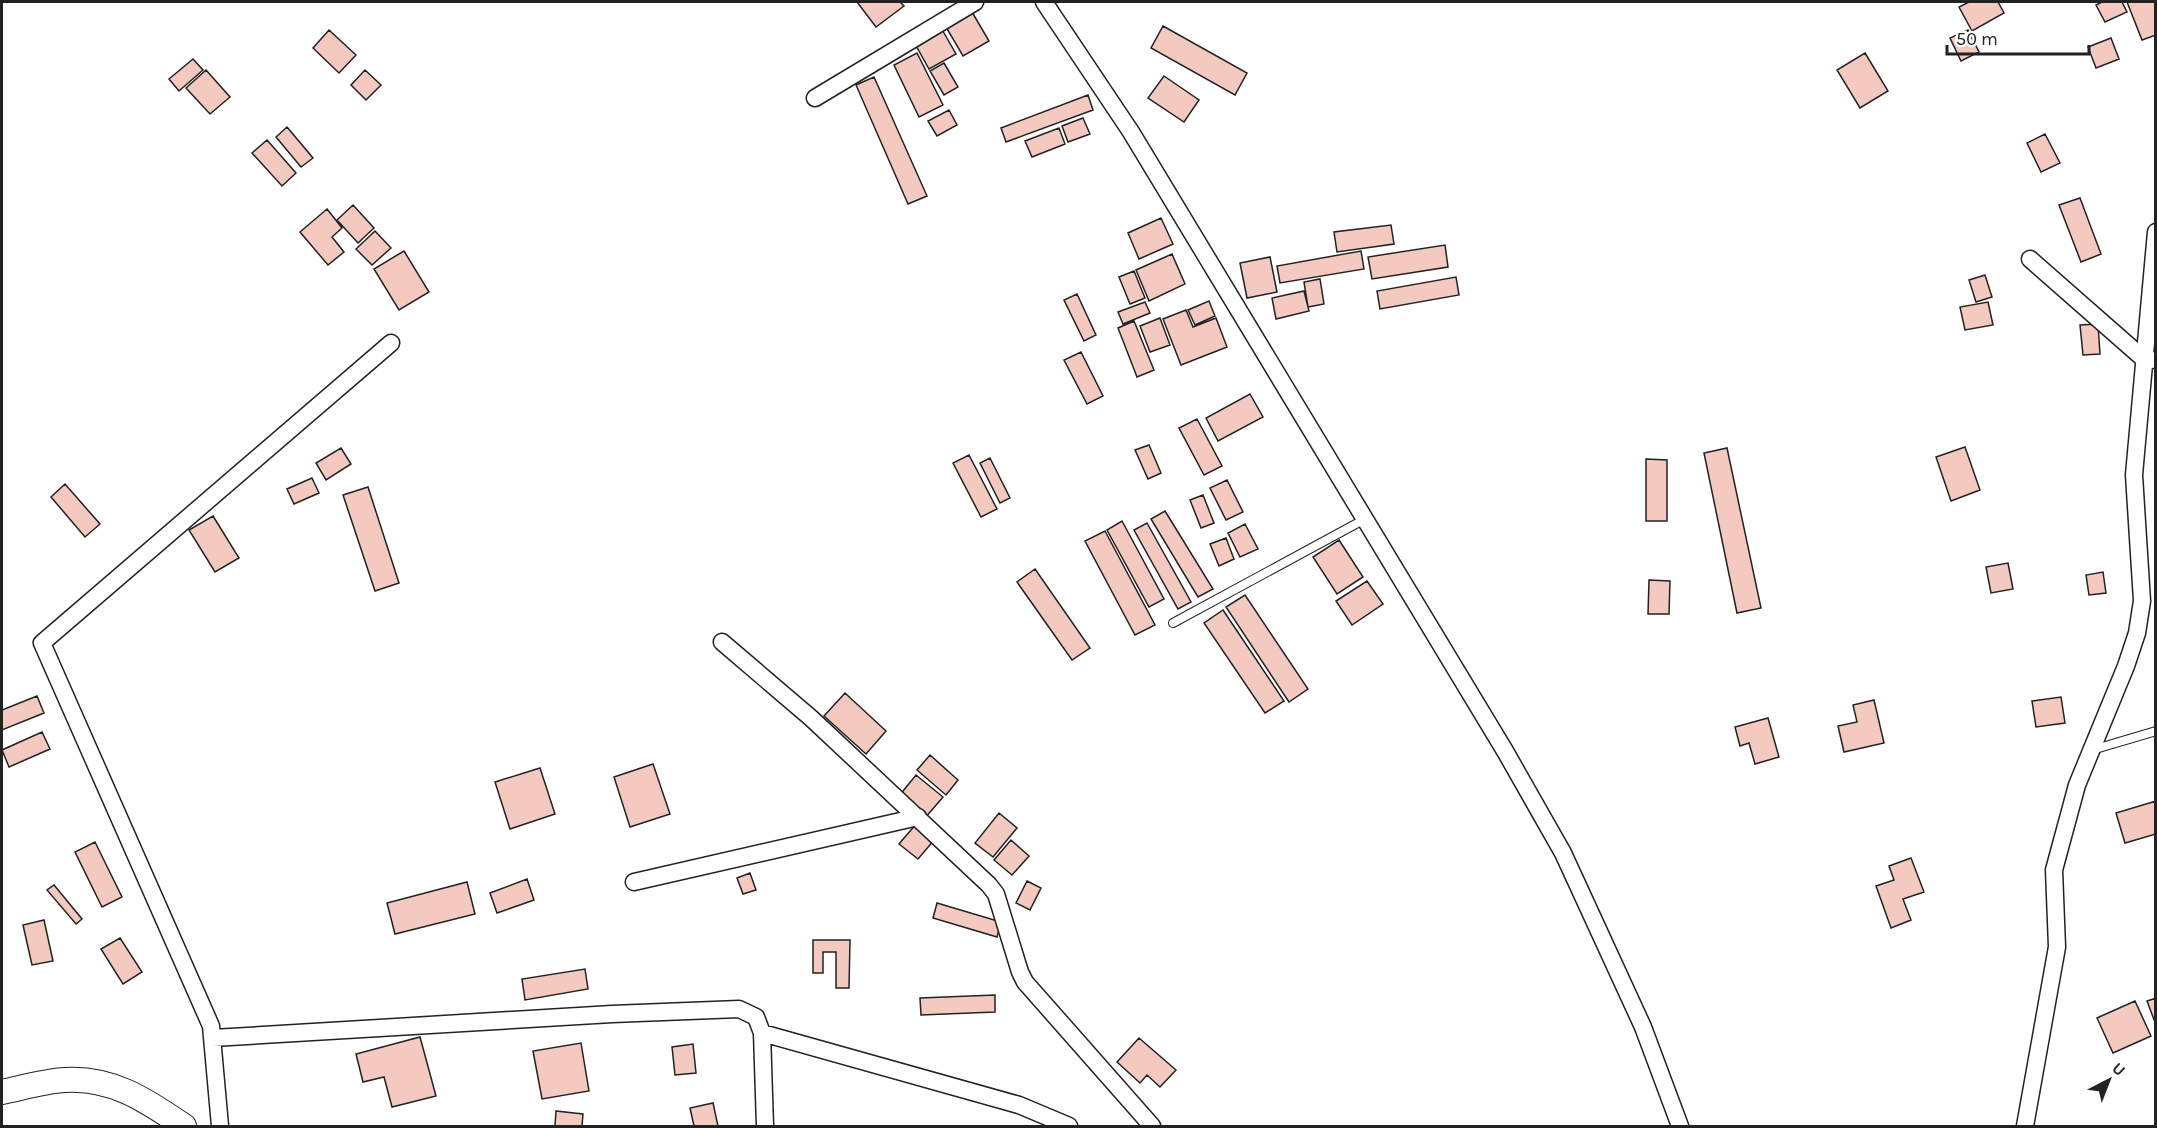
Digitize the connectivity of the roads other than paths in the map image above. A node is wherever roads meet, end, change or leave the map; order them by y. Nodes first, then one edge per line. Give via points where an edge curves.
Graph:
1 (975, 2) edge
2 (1044, 2) edge
3 (815, 98) dead end
4 (2156, 232) edge
5 (2030, 259) dead end
6 (391, 343) dead end
7 (2150, 360) edge
8 (1365, 519) junction
9 (1173, 623) dead end
10 (722, 642) dead end
11 (2156, 731) edge
12 (2091, 750) junction
13 (918, 817) junction
14 (634, 882) dead end
15 (762, 1033) junction
16 (213, 1038) junction
17 (2, 1092) edge
18 (184, 1126) edge
19 (220, 1126) edge
20 (765, 1126) edge
21 (1069, 1126) edge
22 (1152, 1126) edge
23 (1680, 1126) edge
24 (2025, 1126) edge

1 - 3 street
2 - 8 street via 1131,132
4 - 7 street
5 - 7 street
6 - 16 street via 42,644 212,1026
7 - 12 street via 2134,476 2142,601 2126,666
8 - 9 lane
8 - 23 street via 1563,853 1643,1027
10 - 13 street
11 - 12 lane
12 - 24 street via 2077,785 2054,870 2057,948
13 - 14 street
13 - 22 street via 996,894 1025,982
15 - 16 street via 756,1017 739,1009
15 - 20 street
15 - 21 street via 1019,1105
16 - 19 street
17 - 18 street via 66,1080 104,1083 144,1098

